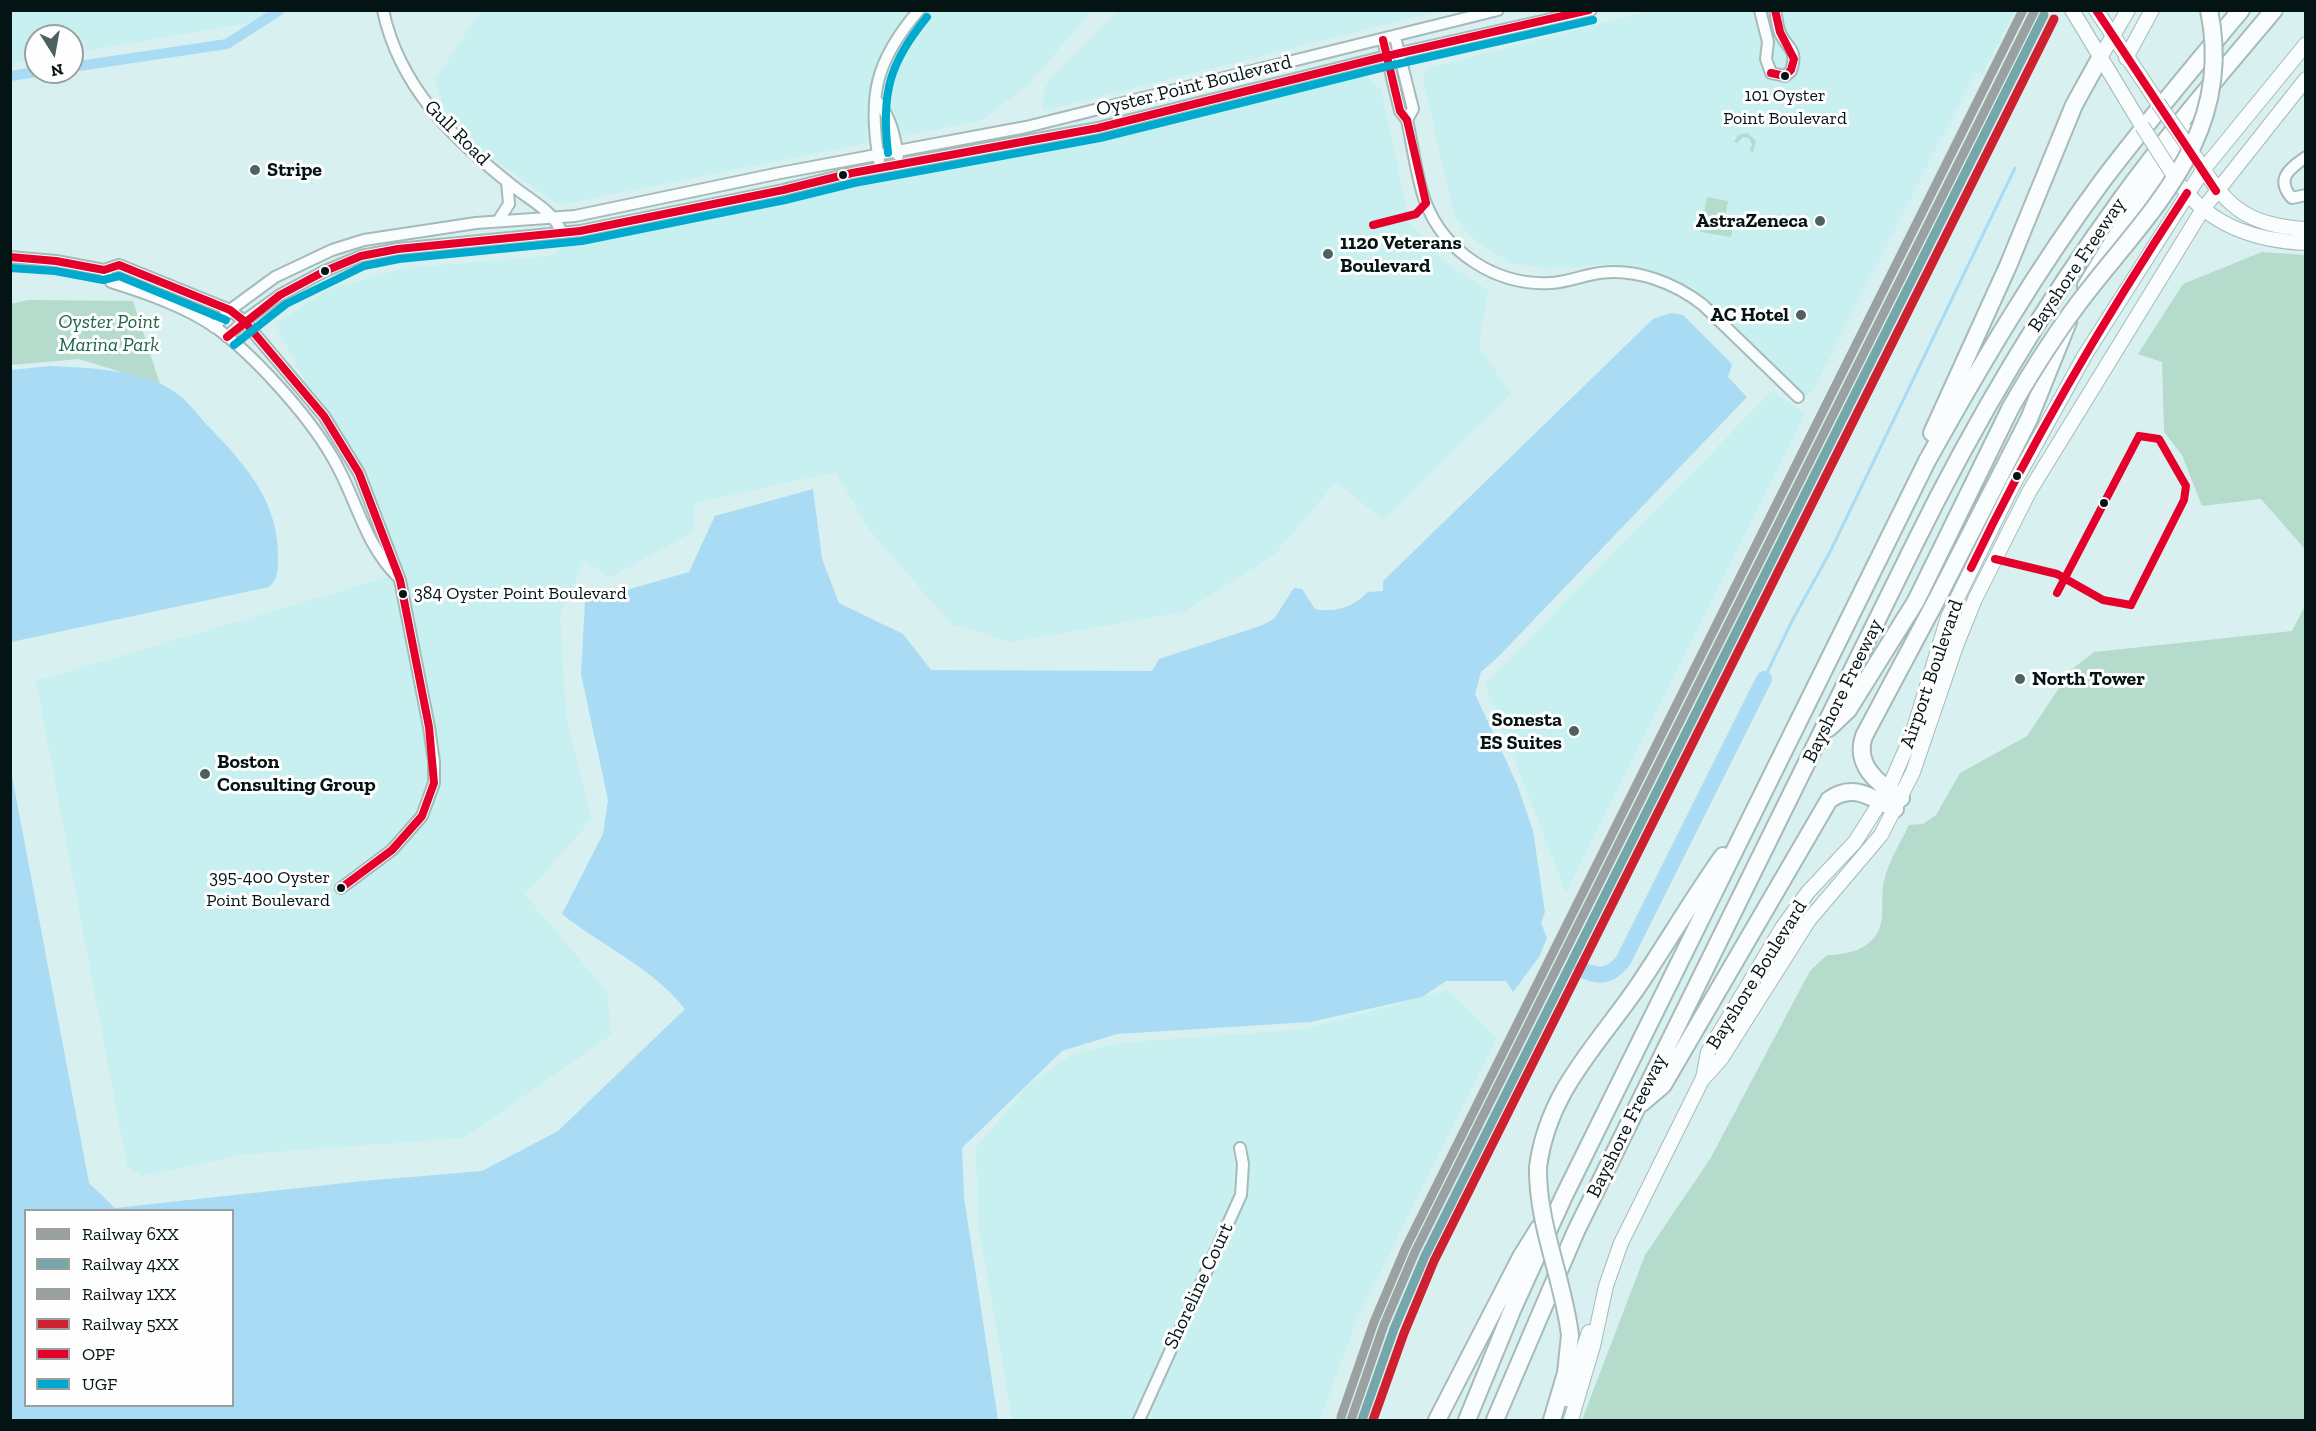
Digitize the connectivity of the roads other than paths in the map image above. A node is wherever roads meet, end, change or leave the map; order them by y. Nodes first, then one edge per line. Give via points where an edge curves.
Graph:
1 (383, 10) edge
2 (919, 10) edge
3 (1498, 10) edge
4 (1591, 10) edge
5 (1760, 10) edge
6 (1775, 10) edge
7 (2072, 10) edge
8 (2096, 10) edge
9 (2128, 10) edge
10 (2152, 10) edge
11 (2209, 10) edge
12 (2241, 10) edge
13 (2274, 10) edge
14 (2254, 34) junction
15 (1395, 37) junction
16 (1781, 37) junction
17 (2113, 39) junction
18 (1383, 40) junction
19 (1768, 42) junction
20 (2306, 44) edge
21 (1399, 54) junction
22 (1387, 56) junction
23 (2100, 58) junction
24 (2126, 58) junction
25 (2306, 79) edge
26 (877, 101) junction
27 (1407, 120) junction
28 (897, 151) junction
29 (878, 154) junction
30 (2306, 157) edge
31 (900, 164) junction
32 (880, 167) junction
33 (2203, 170) junction
34 (507, 181) junction
35 (2216, 191) junction
36 (2187, 193) junction
37 (2306, 195) edge
38 (2203, 209) junction
39 (555, 218) junction
40 (498, 221) junction
41 (2306, 229) edge
42 (562, 233) junction
43 (2306, 243) edge
44 (10, 257) edge
45 (104, 270) junction
46 (230, 310) junction
47 (244, 321) junction
48 (214, 327) junction
49 (227, 337) junction
50 (1798, 397) dead end
51 (346, 452) junction
52 (334, 459) junction
53 (400, 580) junction
54 (1837, 644) junction
55 (1821, 735) junction
56 (1891, 800) junction
57 (1755, 811) junction
58 (341, 888) dead end
59 (1636, 1108) junction
60 (1240, 1148) dead end
61 (1564, 1196) junction
62 (1601, 1302) junction
63 (1139, 1420) edge
64 (1437, 1420) edge
65 (1467, 1420) edge
66 (1495, 1420) edge
67 (1552, 1420) edge
68 (1560, 1420) edge
69 (1570, 1420) edge

1 - 34 street, Gull Road via 402,67 423,101
2 - 26 street via 896,37 882,67 876,84
3 - 15 street, Oyster Point Boulevard
4 - 21 street, Oyster Point Boulevard
5 - 19 street
6 - 16 street
7 - 23 main road
8 - 17 main road
9 - 17 main road
10 - 24 main road
11 - 55 highway, bridge via 2211,84 2204,118 2188,157 2165,195 2066,320 2011,407 1940,558 1907,616 1848,710
12 - 54 highway, Bayshore Freeway via 2103,181 2011,317 1927,461
13 - 14 highway, Bayshore Freeway
14 - 55 highway, Bayshore Freeway via 2124,196 2022,346 1950,473
14 - 56 highway via 2088,281 2029,419 1864,736 1864,764
15 - 18 street, Oyster Point Boulevard
15 - 21 street
16 - 19 street
16 - 19 street via 1793,54 1791,70 1785,76 1771,73 1767,66
17 - 23 main road
17 - 24 main road
18 - 22 street
18 - 28 street, Oyster Point Boulevard via 1062,119
20 - 33 main road, Airport Boulevard
21 - 22 street, Oyster Point Boulevard
21 - 27 street via 1413,109
22 - 27 street via 1400,111
22 - 31 street, Oyster Point Boulevard via 1109,125
23 - 24 main road
23 - 36 main road, bridge
23 - 54 highway via 2074,105 2008,266
24 - 33 main road, bridge
25 - 35 main road, Airport Boulevard
26 - 28 street via 891,123
26 - 29 street via 873,112
27 - 50 street via 1426,203 1443,234 1466,256 1490,271 1527,282 1551,283 1613,272 1648,276 1703,305
28 - 29 street, Oyster Point Boulevard
28 - 31 street
29 - 32 street
29 - 39 street, Oyster Point Boulevard via 637,205
30 - 37 street via 2284,178 2285,189 2292,198
31 - 32 street, Oyster Point Boulevard
32 - 42 street, Oyster Point Boulevard
33 - 35 main road
33 - 36 main road, Airport Boulevard
34 - 39 street, Gull Road
34 - 40 street via 509,204
35 - 38 main road, Airport Boulevard
35 - 41 main road via 2229,204 2258,221
36 - 38 main road
36 - 56 main road, Airport Boulevard via 2085,355 1983,543 1948,617
38 - 43 main road via 2252,237
38 - 56 main road, Airport Boulevard via 2011,525 1959,638 1918,757
39 - 40 street, Oyster Point Boulevard
39 - 42 street, Gull Road
40 - 46 street, Oyster Point Boulevard via 382,236 332,250 275,277
42 - 47 street, Oyster Point Boulevard via 361,256 303,281
44 - 45 street
45 - 46 street via 119,265
45 - 48 street via 111,282 161,299
46 - 47 street
46 - 48 street, Oyster Point Boulevard
47 - 49 street, Oyster Point Boulevard
47 - 51 street via 324,416
48 - 49 street
49 - 52 street via 292,404
51 - 52 street
51 - 53 street
52 - 53 street via 375,550
53 - 58 street via 429,728 434,783 423,816 411,832
54 - 57 highway, Bayshore Freeway
55 - 59 highway, Bayshore Freeway
56 - 59 highway via 1856,790 1836,794 1829,800 1663,1085
56 - 62 main road, Bayshore Boulevard via 1808,892 1708,1052 1702,1080 1634,1213
57 - 61 highway, Bayshore Freeway
57 - 67 highway, bridge via 1566,1085 1547,1124 1538,1167 1541,1211 1570,1335 1566,1373
59 - 66 highway, Bayshore Freeway via 1558,1269
60 - 63 street, Shoreline Court via 1241,1195
61 - 64 highway via 1521,1257
61 - 65 highway, Bayshore Freeway
62 - 68 main road, Bayshore Boulevard
62 - 69 main road, Bayshore Boulevard via 1593,1346

